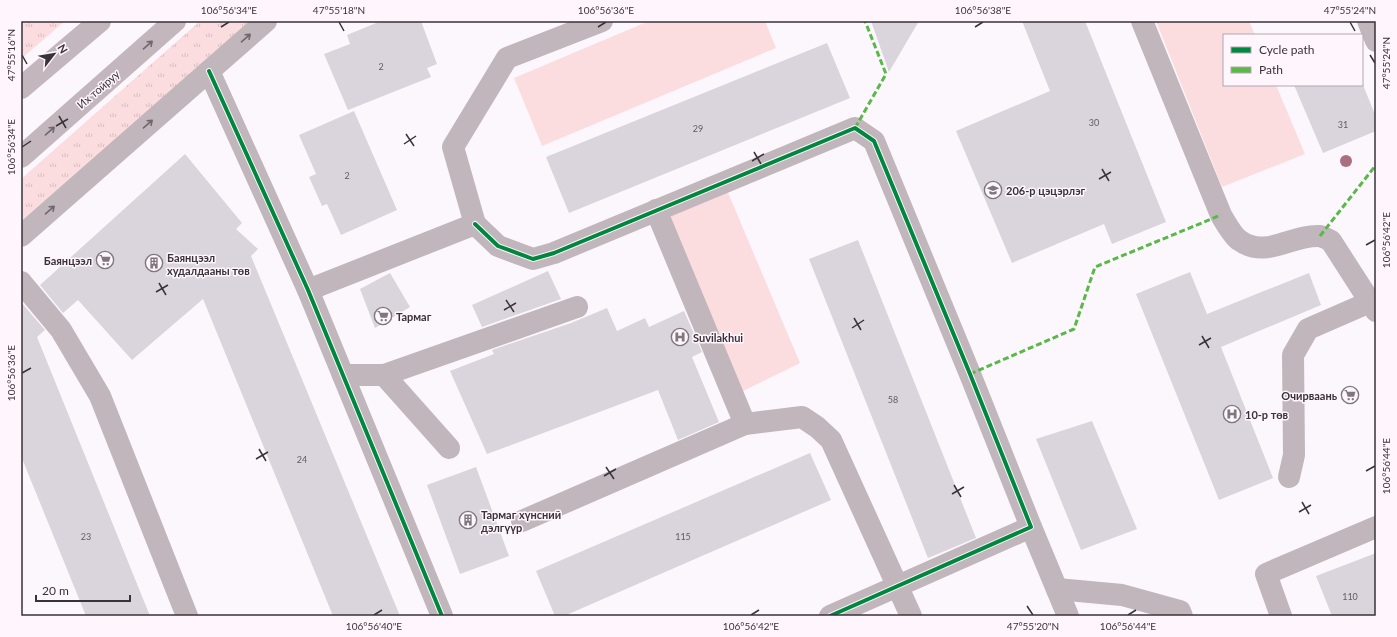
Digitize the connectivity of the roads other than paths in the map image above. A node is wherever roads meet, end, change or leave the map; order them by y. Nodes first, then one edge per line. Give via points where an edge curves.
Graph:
1 (100, 21) edge
2 (175, 21) edge
3 (266, 21) edge
4 (602, 21) edge
5 (1142, 21) edge
6 (1368, 21) edge
7 (1376, 42) edge
8 (209, 71) junction
9 (21, 88) edge
10 (21, 157) edge
11 (656, 210) junction
12 (475, 224) junction
13 (21, 236) edge
14 (21, 282) edge
15 (308, 290) junction
16 (1373, 306) edge
17 (577, 307) dead end
18 (343, 375) junction
19 (384, 375) junction
20 (745, 424) junction
21 (449, 448) dead end
22 (1289, 477) dead end
23 (522, 521) dead end
24 (1031, 527) junction
25 (1376, 527) edge
26 (898, 586) junction
27 (1056, 588) junction
28 (187, 616) edge
29 (442, 616) edge
30 (830, 616) edge
31 (911, 616) edge
32 (1068, 616) edge
33 (1182, 616) edge
34 (1281, 616) edge

1 - 9 main road
10 -> 2 main road, Их тойруу
8 -> 3 street
4 - 12 street via 507,58 453,147
5 - 16 street via 1221,215 1238,240 1252,247 1274,247 1320,236 1331,241
6 - 7 street
13 -> 8 street
8 - 15 street
11 - 12 street via 533,259 498,246
11 - 20 street
11 - 24 street via 855,128 874,141
12 - 15 street
14 - 28 street via 61,330 100,396
15 - 18 street
16 - 22 street via 1308,329 1293,355 1294,454
17 - 19 street
18 - 19 street
18 - 29 street
19 - 21 street
20 - 23 street
20 - 26 street via 802,417 831,440
24 - 26 street
24 - 27 street
25 - 34 street via 1266,574
26 - 30 street
26 - 31 street
27 - 32 street
27 - 33 street via 1122,595 1180,611

